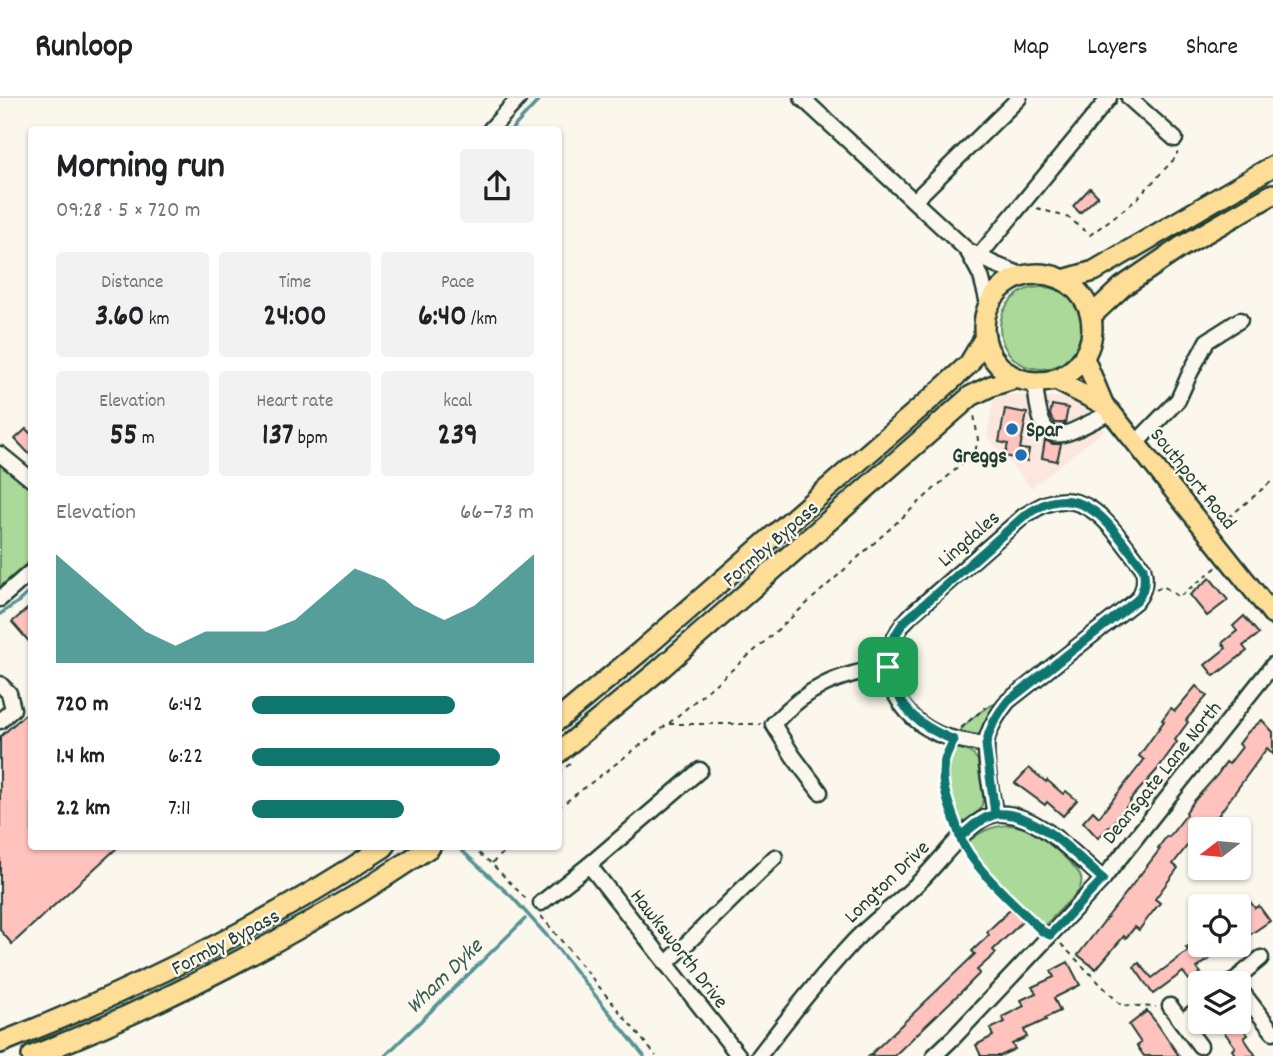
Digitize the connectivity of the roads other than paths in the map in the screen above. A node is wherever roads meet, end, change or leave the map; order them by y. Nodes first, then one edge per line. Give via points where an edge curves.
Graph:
1 (519, 98) edge
2 (802, 98) edge
3 (1019, 98) edge
4 (1110, 98) edge
5 (1129, 98) edge
6 (494, 126) edge
7 (1175, 139) road end
8 (1273, 166) edge
9 (1273, 194) edge
10 (915, 201) junction
11 (973, 253) junction
12 (1024, 275) junction
13 (1063, 280) junction
14 (989, 307) junction
15 (1240, 320) dead end
16 (1097, 321) junction
17 (985, 337) junction
18 (1086, 364) junction
19 (1036, 380) junction
20 (1107, 408) junction
21 (1136, 443) junction
22 (0, 454) edge
23 (28, 477) edge
24 (28, 574) edge
25 (0, 599) edge
26 (1273, 615) edge
27 (1273, 664) edge
28 (888, 667) junction
29 (0, 684) edge
30 (562, 717) edge
31 (0, 721) edge
32 (986, 745) junction
33 (562, 750) edge
34 (700, 770) dead end
35 (820, 792) dead end
36 (995, 814) junction
37 (379, 850) edge
38 (425, 850) edge
39 (775, 856) dead end
40 (589, 865) junction
41 (1103, 879) junction
42 (541, 903) dead end
43 (1261, 958) dead end
44 (666, 964) junction
45 (1248, 971) edge
46 (1251, 1005) edge
47 (1171, 1006) road end
48 (1188, 1017) edge
49 (1182, 1022) junction
50 (1273, 1032) edge
51 (0, 1043) edge
52 (1200, 1046) dead end
53 (32, 1056) edge
54 (739, 1056) edge
55 (759, 1056) edge
56 (934, 1056) edge

1 - 6 street
2 - 10 street
3 - 10 street
4 - 11 street via 1023,203
5 - 7 street
8 - 13 highway via 1094,271
9 - 16 highway via 1122,286
10 - 11 street
11 - 12 street
11 - 14 street
12 - 13 highway
12 - 14 highway via 1009,282
13 - 16 highway via 1081,295
14 - 17 highway
15 - 21 street via 1207,341 1178,400
16 - 18 highway
17 - 19 highway via 1002,368
17 - 30 highway, Formby Bypass via 969,364 936,396
18 - 19 highway
18 - 20 main road, Southport Road
19 - 20 main road, Southport Road
19 - 20 street via 1041,421 1052,434 1065,434
19 - 33 highway, Formby Bypass via 991,386 971,396
20 - 21 main road, Southport Road
21 - 26 main road, Southport Road
22 - 23 street
24 - 25 street
27 - 41 street, Deansgate Lane North
28 - 32 street via 901,703 916,718 954,740
28 - 32 street, Lingdales via 898,628 1024,516 1057,501 1074,500 1097,511 1143,568 1141,595 1008,701
28 - 35 street via 827,682 773,724
29 - 31 street via 9,693 13,709
32 - 36 street
34 - 40 street
36 - 41 street via 1018,816 1041,826
36 - 55 street, Longton Drive via 960,837 855,941
37 - 51 highway, Formby Bypass via 250,927 153,977
38 - 53 highway, Formby Bypass via 261,949 161,1000
39 - 44 street
40 - 42 street
40 - 44 street, Hawksworth Drive
41 - 56 street, Deansgate Lane North
43 - 45 street
44 - 54 street, Hawksworth Drive
46 - 50 street
47 - 49 street
48 - 49 street
49 - 52 street

